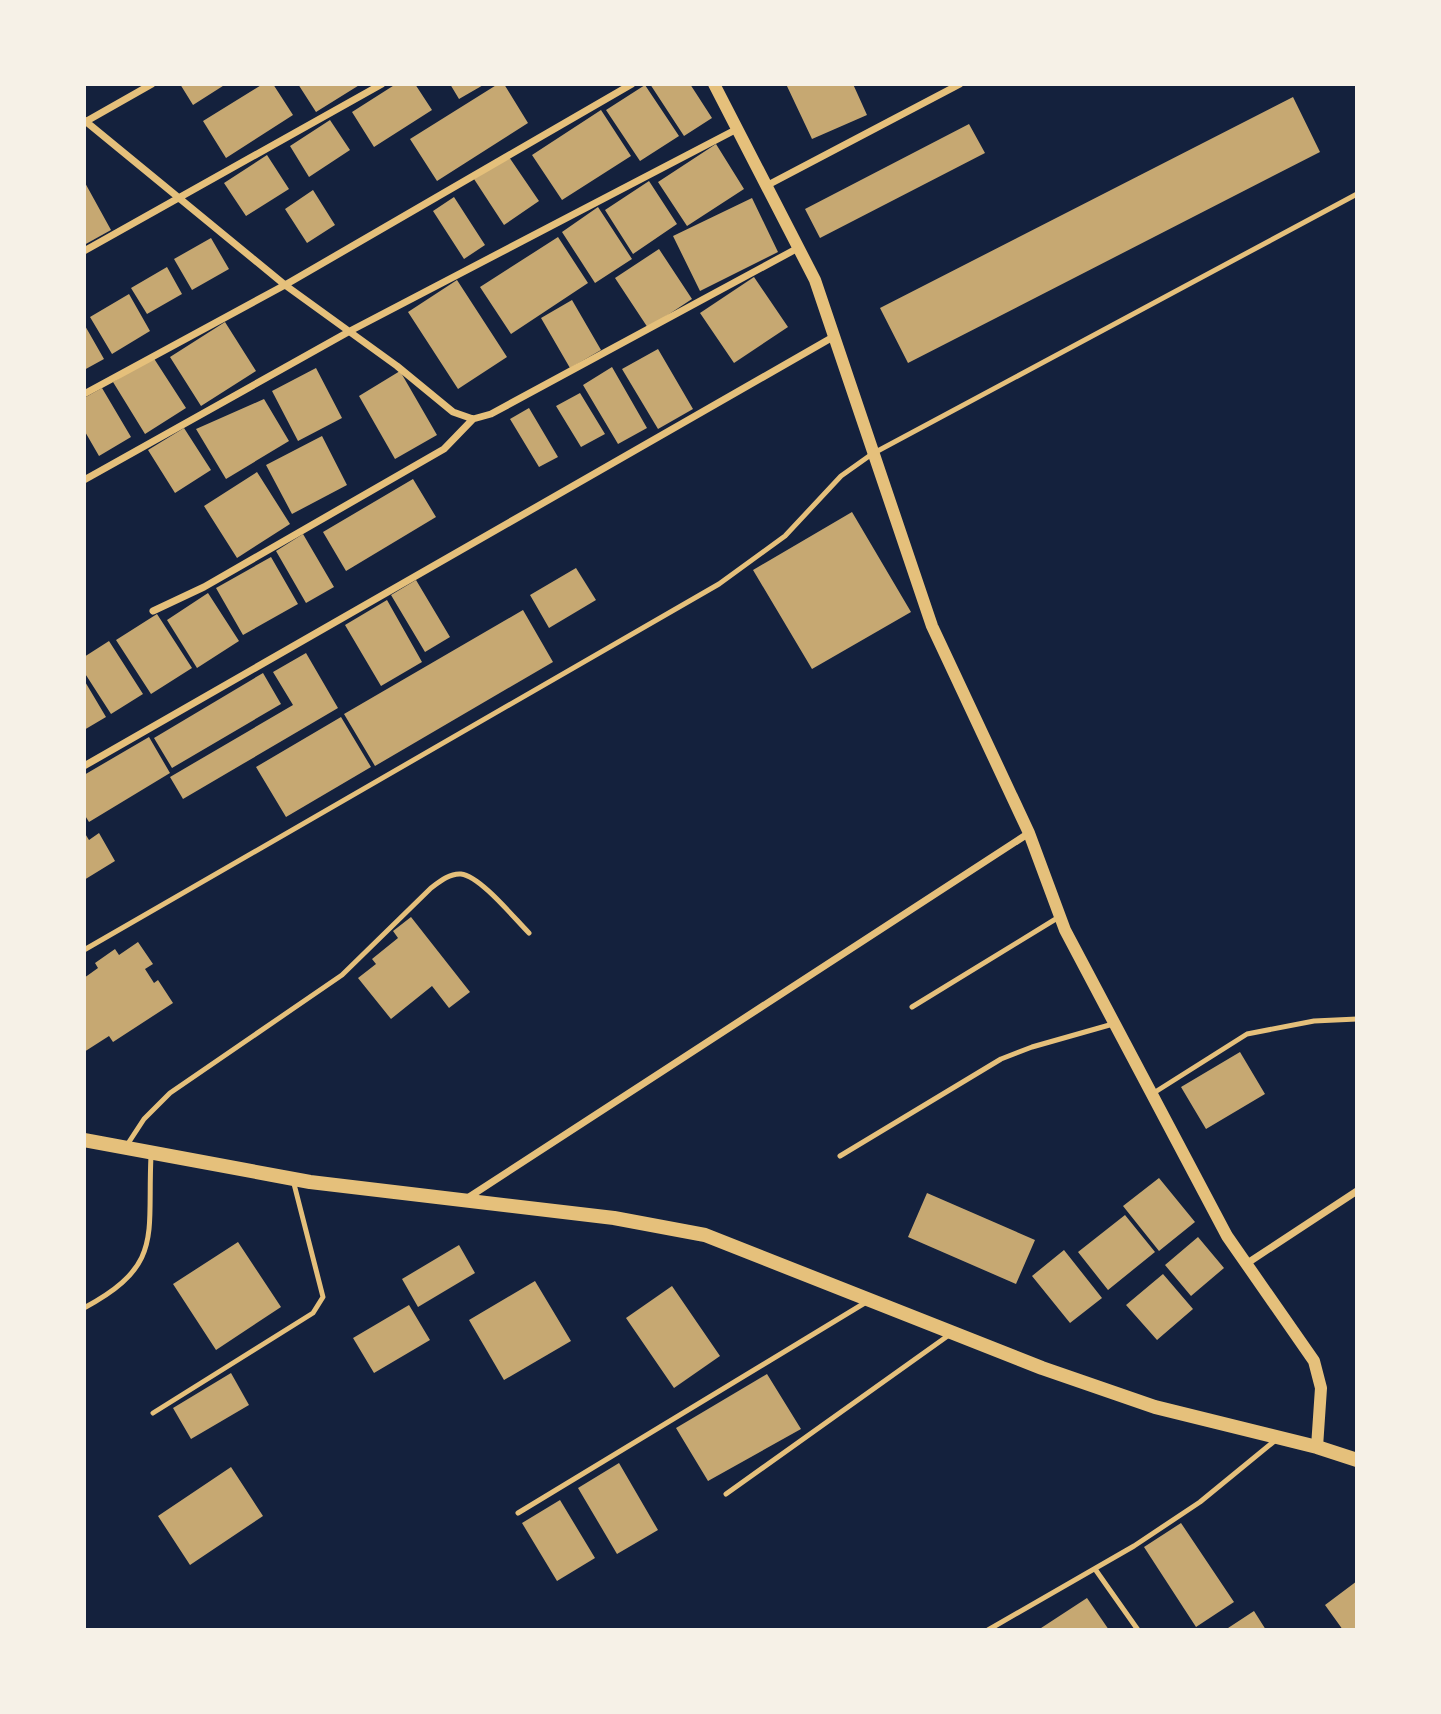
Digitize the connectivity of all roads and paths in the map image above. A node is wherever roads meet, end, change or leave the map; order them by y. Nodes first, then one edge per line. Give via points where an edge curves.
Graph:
1 (152, 84) edge
2 (382, 84) edge
3 (632, 84) edge
4 (714, 84) edge
5 (960, 84) edge
6 (85, 122) edge
7 (737, 129) junction
8 (766, 186) junction
9 (1357, 194) edge
10 (180, 198) junction
11 (797, 248) junction
12 (84, 251) edge
13 (285, 285) junction
14 (350, 331) junction
15 (833, 337) junction
16 (84, 394) edge
17 (473, 419) junction
18 (872, 454) junction
19 (84, 480) edge
20 (153, 611) dead end
21 (84, 766) edge
22 (1030, 833) junction
23 (1060, 916) junction
24 (528, 933) dead end
25 (84, 950) edge
26 (912, 1007) dead end
27 (1357, 1019) edge
28 (1115, 1024) junction
29 (1152, 1094) junction
30 (84, 1140) edge
31 (126, 1148) junction
32 (151, 1152) junction
33 (840, 1156) dead end
34 (292, 1178) junction
35 (1357, 1191) edge
36 (464, 1200) junction
37 (1245, 1264) junction
38 (869, 1300) junction
39 (84, 1308) edge
40 (951, 1334) junction
41 (153, 1413) dead end
42 (1279, 1438) junction
43 (1317, 1447) junction
44 (1357, 1460) edge
45 (726, 1494) dead end
46 (518, 1513) dead end
47 (1095, 1569) junction
48 (988, 1630) edge
49 (1138, 1630) edge

1 - 6 street
2 - 10 street
3 - 13 street
4 - 7 street
5 - 8 street
6 - 10 street
7 - 8 street
7 - 14 street
8 - 11 street
9 - 18 lane
10 - 12 street
10 - 13 street
11 - 15 street via 815,280
11 - 17 street via 491,414
13 - 14 street
13 - 16 street
14 - 17 street via 453,412
14 - 19 street
15 - 18 street
15 - 21 street
17 - 20 street via 444,449 204,587
18 - 22 street via 932,626
18 - 25 lane via 841,476 785,536 719,584
22 - 23 street
22 - 36 street
23 - 26 lane
23 - 28 street
24 - 31 lane via 475,879 460,874 447,877 342,975 170,1093 144,1119
27 - 29 lane via 1272,1026 1247,1034
28 - 29 street
28 - 33 lane via 1001,1059
29 - 37 street
30 - 31 main road
31 - 32 main road
32 - 34 main road
32 - 39 lane via 147,1251 136,1272
34 - 36 main road
34 - 41 lane via 323,1297 313,1313
35 - 37 street
36 - 38 main road via 614,1218 705,1235
37 - 43 street via 1314,1361 1321,1388
38 - 40 main road
38 - 46 lane
40 - 42 main road via 1154,1407
40 - 45 lane
42 - 43 main road
42 - 47 lane via 1200,1502
43 - 44 main road
47 - 48 lane
47 - 49 lane

